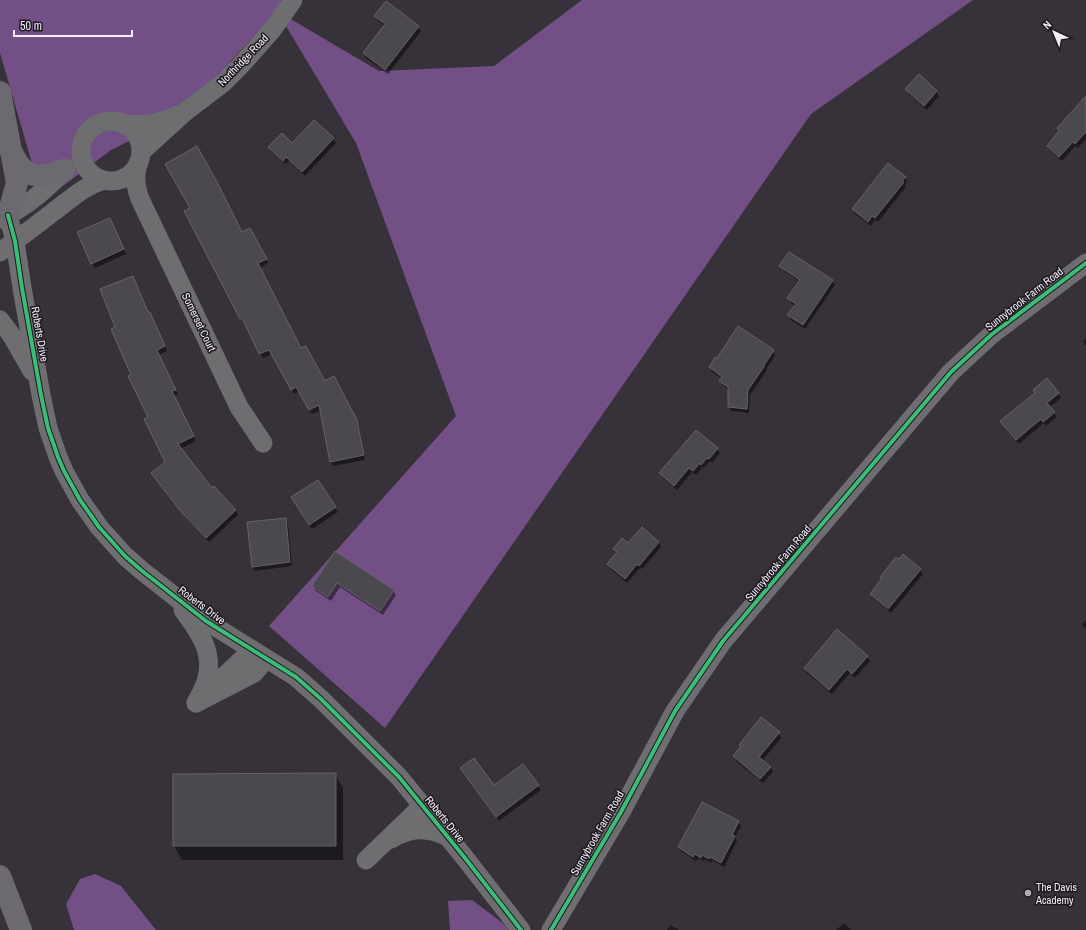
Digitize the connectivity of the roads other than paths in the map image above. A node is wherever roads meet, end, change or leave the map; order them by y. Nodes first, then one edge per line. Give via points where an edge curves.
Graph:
1 (293, 0) edge
2 (0, 92) edge
3 (185, 112) junction
4 (125, 124) junction
5 (84, 140) junction
6 (10, 150) junction
7 (140, 157) junction
8 (64, 170) junction
9 (109, 180) junction
10 (140, 199) junction
11 (3, 216) edge
12 (15, 241) junction
13 (0, 252) edge
14 (1086, 263) edge
15 (0, 320) edge
16 (40, 384) junction
17 (263, 443) dead end
18 (171, 593) junction
19 (259, 654) junction
20 (422, 806) junction
21 (448, 837) junction
22 (382, 845) junction
23 (366, 860) dead end
24 (0, 876) edge
25 (21, 930) edge
26 (521, 930) edge
27 (551, 930) edge

1 - 3 street, Northridge Road via 272,30 241,66
2 - 6 highway
3 - 4 street, Northridge Road via 160,122
3 - 7 street, Northridge Road
4 - 5 street, Northridge Road via 113,121 101,123 90,129
4 - 7 street via 137,136
5 - 8 street, Northridge Road
5 - 9 street via 81,152 85,164 93,174
6 - 8 highway via 18,165 31,174 39,176
6 - 11 highway via 17,183
7 - 9 street, Northridge Road via 129,175
7 - 10 street, Somerset Court via 135,178
8 - 11 street, Northridge Road via 33,198
9 - 10 street, Somerset Court via 136,194
9 - 12 street, Northridge Road via 90,185 77,193
10 - 17 street, Somerset Court via 240,407
11 - 12 street, Roberts Drive
12 - 13 street, Northridge Road
12 - 16 street, Roberts Drive
14 - 27 street, Sunnybrook Farm Road via 991,335 951,372 723,641 675,711 621,812
15 - 16 street
16 - 18 street, Roberts Drive via 53,443 64,471 80,500 99,527 125,556
18 - 19 street, Roberts Drive via 206,621
18 - 19 street via 200,634 208,655 207,677 196,703 254,673
19 - 20 street, Roberts Drive via 296,677 321,699 399,777
20 - 21 street, Roberts Drive
20 - 22 street
21 - 22 street via 430,830 413,830
21 - 26 street, Roberts Drive
22 - 23 street
24 - 25 highway

